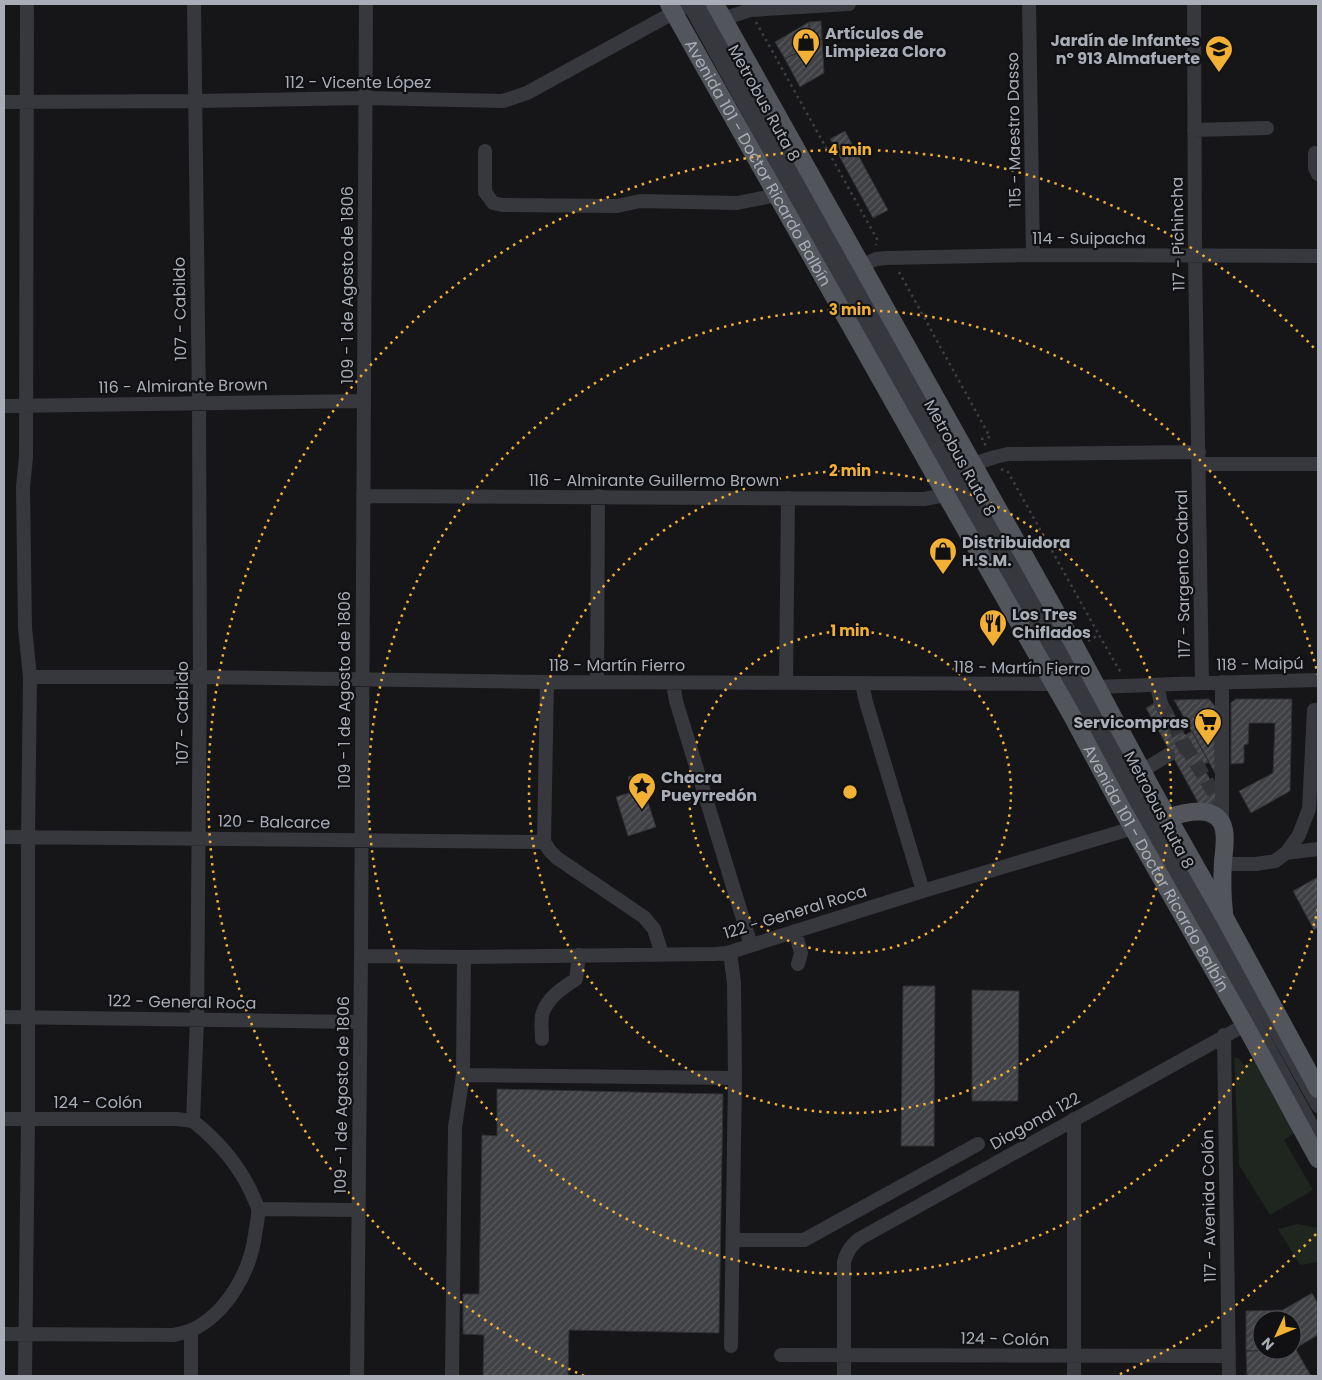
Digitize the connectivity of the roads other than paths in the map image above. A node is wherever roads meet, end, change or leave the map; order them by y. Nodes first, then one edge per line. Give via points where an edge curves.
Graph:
1 (27, 4) edge
2 (194, 4) edge
3 (366, 4) edge
4 (703, 4) edge
5 (848, 4) edge
6 (1029, 4) edge
7 (1194, 4) edge
8 (680, 6) edge
9 (719, 11) edge
10 (365, 98) junction
11 (194, 101) junction
12 (4, 102) edge
13 (28, 102) junction
14 (1267, 128) dead end
15 (1194, 130) junction
16 (485, 151) dead end
17 (1315, 153) dead end
18 (1318, 174) edge
19 (777, 195) junction
20 (1033, 255) junction
21 (1195, 256) junction
22 (1318, 256) edge
23 (861, 266) junction
24 (364, 401) junction
25 (199, 403) junction
26 (26, 405) junction
27 (4, 406) edge
28 (1199, 458) junction
29 (973, 464) junction
30 (1318, 464) edge
31 (946, 495) junction
32 (362, 496) junction
33 (598, 496) junction
34 (788, 498) junction
35 (30, 677) junction
36 (200, 677) junction
37 (361, 680) junction
38 (1318, 680) edge
39 (596, 681) junction
40 (547, 682) junction
41 (1202, 682) junction
42 (1222, 682) junction
43 (673, 683) junction
44 (786, 683) junction
45 (862, 684) junction
46 (1061, 685) junction
47 (1157, 685) junction
48 (1090, 687) junction
49 (1161, 704) tunnel mouth
50 (1318, 710) edge
51 (1168, 755) tunnel mouth
52 (1142, 771) junction
53 (1151, 823) junction
54 (1222, 823) junction
55 (4, 837) edge
56 (28, 837) junction
57 (198, 839) junction
58 (361, 841) junction
59 (544, 842) junction
60 (1318, 849) edge
61 (1286, 853) junction
62 (1223, 864) junction
63 (923, 891) junction
64 (1225, 918) junction
65 (795, 931) junction
66 (751, 945) junction
67 (730, 952) junction
68 (662, 954) junction
69 (579, 955) junction
70 (361, 956) junction
71 (464, 957) junction
72 (798, 964) dead end
73 (4, 1017) edge
74 (29, 1018) junction
75 (197, 1019) junction
76 (360, 1022) junction
77 (1245, 1025) junction
78 (1224, 1036) junction
79 (542, 1039) dead end
80 (463, 1075) junction
81 (735, 1078) junction
82 (1318, 1089) edge
83 (1318, 1106) edge
84 (4, 1119) edge
85 (1074, 1119) junction
86 (28, 1120) junction
87 (193, 1121) junction
88 (1318, 1137) edge
89 (978, 1144) dead end
90 (1318, 1159) edge
91 (258, 1209) junction
92 (358, 1210) junction
93 (733, 1240) junction
94 (191, 1330) junction
95 (4, 1334) edge
96 (25, 1334) junction
97 (732, 1346) dead end
98 (781, 1355) dead end
99 (844, 1355) junction
100 (1229, 1356) junction
101 (1075, 1357) junction
102 (25, 1376) edge
103 (191, 1376) edge
104 (357, 1376) edge
105 (452, 1376) edge
106 (844, 1376) edge
107 (1074, 1376) edge
108 (1229, 1376) edge

1 - 13 street
2 - 11 street, 107 - Cabildo
3 - 10 street, 109 - 1 de Agosto de 1806
4 - 48 street, Metrobus Ruta 8 via 1064,655
5 - 9 street
6 - 20 street, 115 - Maestro Dasso
7 - 15 street, 117 - Pichincha
8 - 10 street, 112 - Vicente López via 514,99
8 - 19 main road, Avenida 101 - Doctor Ricardo Balbín
8 - 46 street, Metrobus Ruta 8 via 1048,654
9 - 23 main road, Avenida 101 - Doctor Ricardo Balbín
10 - 11 street, 112 - Vicente López
10 - 24 street, 109 - 1 de Agosto de 1806
11 - 13 street, 112 - Vicente López
11 - 25 street, 107 - Cabildo
12 - 13 street, 112 - Vicente López
13 - 26 street
14 - 15 street
15 - 21 street, 117 - Pichincha
16 - 19 street via 485,192 493,203 502,205 617,206 640,201 737,203
17 - 18 street
19 - 31 main road, Avenida 101 - Doctor Ricardo Balbín
20 - 21 street, 114 - Suipacha
20 - 23 street, 114 - Suipacha via 882,258
21 - 22 street, 114 - Suipacha
21 - 28 street, 117 - Pichincha
23 - 29 main road, Avenida 101 - Doctor Ricardo Balbín
24 - 25 street, 116 - Almirante Brown
24 - 32 street, 109 - 1 de Agosto de 1806
25 - 26 street, 116 - Almirante Brown
25 - 36 street, 107 - Cabildo
26 - 27 street, 116 - Almirante Brown
26 - 35 street via 23,487 25,628
28 - 29 street via 1008,454
28 - 30 street
28 - 41 street, 117 - Sargento Cabral
29 - 48 main road, Avenida 101 - Doctor Ricardo Balbín
31 - 34 street, 116 - Almirante Guillermo Brown via 924,498
31 - 46 main road, Avenida 101 - Doctor Ricardo Balbín
32 - 33 street, 116 - Almirante Guillermo Brown
32 - 37 street, 109 - 1 de Agosto de 1806
33 - 34 street, 116 - Almirante Guillermo Brown
33 - 39 street
34 - 44 street
35 - 36 street, 118 - Martín Fierro
35 - 56 street
36 - 37 street, 118 - Martín Fierro
36 - 57 street, 107 - Cabildo
37 - 40 street, 118 - Martín Fierro
37 - 58 street, 109 - 1 de Agosto de 1806
38 - 42 street, 118 - Maipú
39 - 40 street, 118 - Martín Fierro
39 - 43 street, 118 - Martín Fierro
40 - 59 street
41 - 42 street, 118 - Maipú
41 - 47 street, 118 - Martín Fierro
42 - 54 street
43 - 44 street, 118 - Martín Fierro
43 - 66 street
44 - 45 street, 118 - Martín Fierro
45 - 46 street, 118 - Martín Fierro
45 - 63 street
46 - 48 street, 118 - Martín Fierro
46 - 53 main road, Avenida 101 - Doctor Ricardo Balbín
47 - 48 street, 118 - Martín Fierro
47 - 49 street
48 - 52 main road, Avenida 101 - Doctor Ricardo Balbín
48 - 53 street, Metrobus Ruta 8
50 - 61 street via 1314,710 1309,809 1299,836
51 - 52 street
52 - 53 main road, Avenida 101 - Doctor Ricardo Balbín
53 - 54 main road via 1194,811 1206,811
53 - 63 street, 122 - General Roca
53 - 64 main road, Avenida 101 - Doctor Ricardo Balbín
53 - 77 main road, Avenida 101 - Doctor Ricardo Balbín
53 - 83 street, Metrobus Ruta 8 via 1169,840
53 - 88 street, Metrobus Ruta 8
54 - 62 main road via 1225,838
55 - 56 street, 120 - Balcarce
56 - 57 street, 120 - Balcarce
56 - 74 street
57 - 58 street, 120 - Balcarce
57 - 75 street, 107 - Cabildo
58 - 59 street, 120 - Balcarce
58 - 70 street, 109 - 1 de Agosto de 1806
59 - 68 street via 557,858 644,917 654,929
60 - 61 street
61 - 62 street via 1266,863
62 - 64 main road
63 - 65 street, 122 - General Roca
64 - 82 main road, Avenida 101 - Doctor Ricardo Balbín
65 - 66 street, 122 - General Roca
65 - 72 street via 801,953
66 - 67 street, 122 - General Roca
67 - 68 street, 122 - General Roca
67 - 81 street via 734,983
68 - 69 street, 122 - General Roca
69 - 71 street, 122 - General Roca
69 - 79 street via 576,979 550,1000 542,1013
70 - 71 street, 122 - General Roca
70 - 76 street, 109 - 1 de Agosto de 1806
71 - 80 street
73 - 74 street, 122 - General Roca
74 - 75 street, 122 - General Roca
74 - 86 street
75 - 76 street, 122 - General Roca
75 - 87 street, 107 - Cabildo
76 - 92 street, 109 - 1 de Agosto de 1806
77 - 78 street, Diagonal 122
77 - 90 main road, Avenida 101 - Doctor Ricardo Balbín
78 - 85 street, Diagonal 122
78 - 100 street, 117 - Avenida Colón
80 - 81 street
80 - 105 street via 455,1128
81 - 93 street
84 - 86 street, 124 - Colón
85 - 99 street, Diagonal 122 via 859,1239 846,1252
85 - 101 street
86 - 87 street, 124 - Colón
86 - 96 street
87 - 91 street via 230,1157 247,1183
89 - 93 street via 804,1240
91 - 92 street
91 - 94 street via 254,1242 242,1278 220,1308
92 - 104 street, 109 - 1 de Agosto de 1806
93 - 97 street
94 - 96 street via 174,1335
94 - 103 street
95 - 96 street
96 - 102 street
98 - 99 street, 124 - Colón
99 - 101 street, 124 - Colón
99 - 106 street
100 - 101 street, 124 - Colón
100 - 108 street, 117 - Avenida Colón
101 - 107 street

